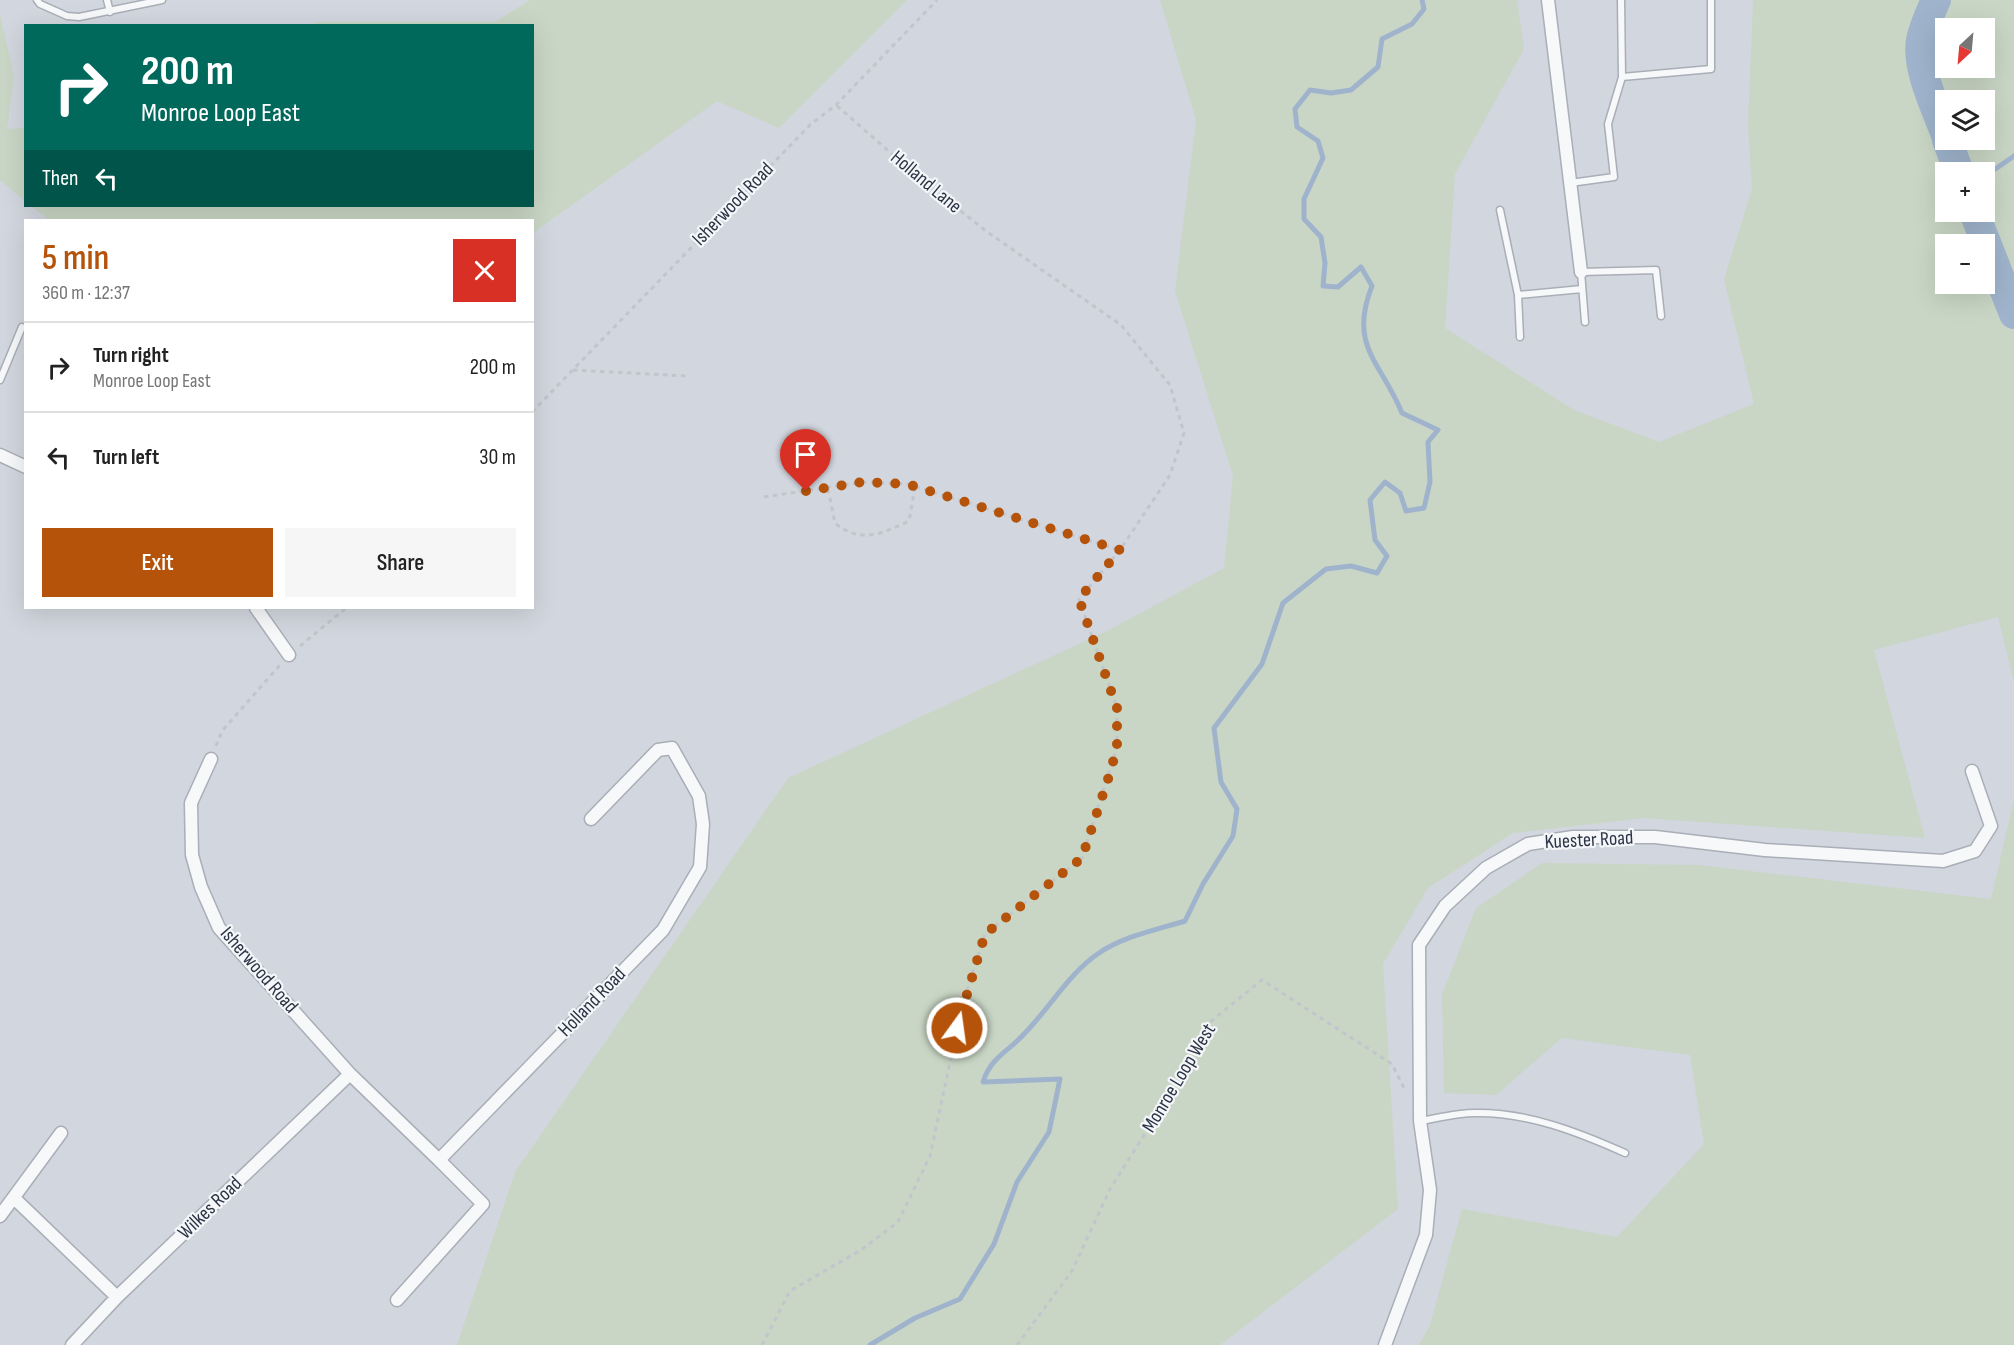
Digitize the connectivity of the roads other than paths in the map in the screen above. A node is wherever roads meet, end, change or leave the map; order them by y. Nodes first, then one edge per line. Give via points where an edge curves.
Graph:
1 (38, 0) edge
2 (107, 0) edge
3 (162, 0) edge
4 (1548, 0) edge
5 (1621, 0) edge
6 (1711, 0) edge
7 (110, 12) junction
8 (1622, 77) junction
9 (1569, 183) junction
10 (1500, 210) dead end
11 (1581, 272) junction
12 (1582, 289) junction
13 (1518, 295) junction
14 (1661, 316) dead end
15 (1585, 322) dead end
16 (22, 327) dead end
17 (1520, 337) dead end
18 (0, 380) edge
19 (0, 455) edge
20 (24, 466) edge
21 (257, 609) edge
22 (289, 655) road end
23 (211, 759) road end
24 (1972, 771) dead end
25 (591, 819) dead end
26 (350, 1074) junction
27 (1420, 1121) junction
28 (61, 1133) dead end
29 (1625, 1153) dead end
30 (439, 1160) junction
31 (15, 1199) junction
32 (0, 1216) edge
33 (117, 1297) junction
34 (398, 1300) dead end
35 (72, 1345) edge
36 (1385, 1345) edge

1 - 7 lane via 68,16
2 - 7 lane
3 - 7 lane
4 - 9 street
5 - 8 lane
6 - 8 lane via 1712,69
8 - 9 lane via 1608,124 1614,177
9 - 11 street
10 - 13 lane
11 - 12 lane
11 - 14 lane via 1656,270
12 - 13 lane
12 - 15 lane
13 - 17 lane
16 - 18 lane
19 - 20 street
21 - 22 street
23 - 26 street, Isherwood Road via 191,803 192,855 219,928
24 - 27 street, Kuester Road via 1991,826 1975,850 1943,861 1765,850 1655,837 1573,837 1528,844 1486,868 1445,906 1419,945
25 - 30 street, Holland Road via 658,750 672,748 699,796 703,824 700,867 663,930
26 - 30 street, Isherwood Road
26 - 33 street, Wilkes Road
27 - 29 lane via 1474,1113 1522,1119 1574,1130
27 - 36 street, Kuester Road via 1430,1190 1426,1235
28 - 31 street
30 - 34 street via 483,1204
31 - 32 street
31 - 33 street
33 - 35 street, Wilkes Road

